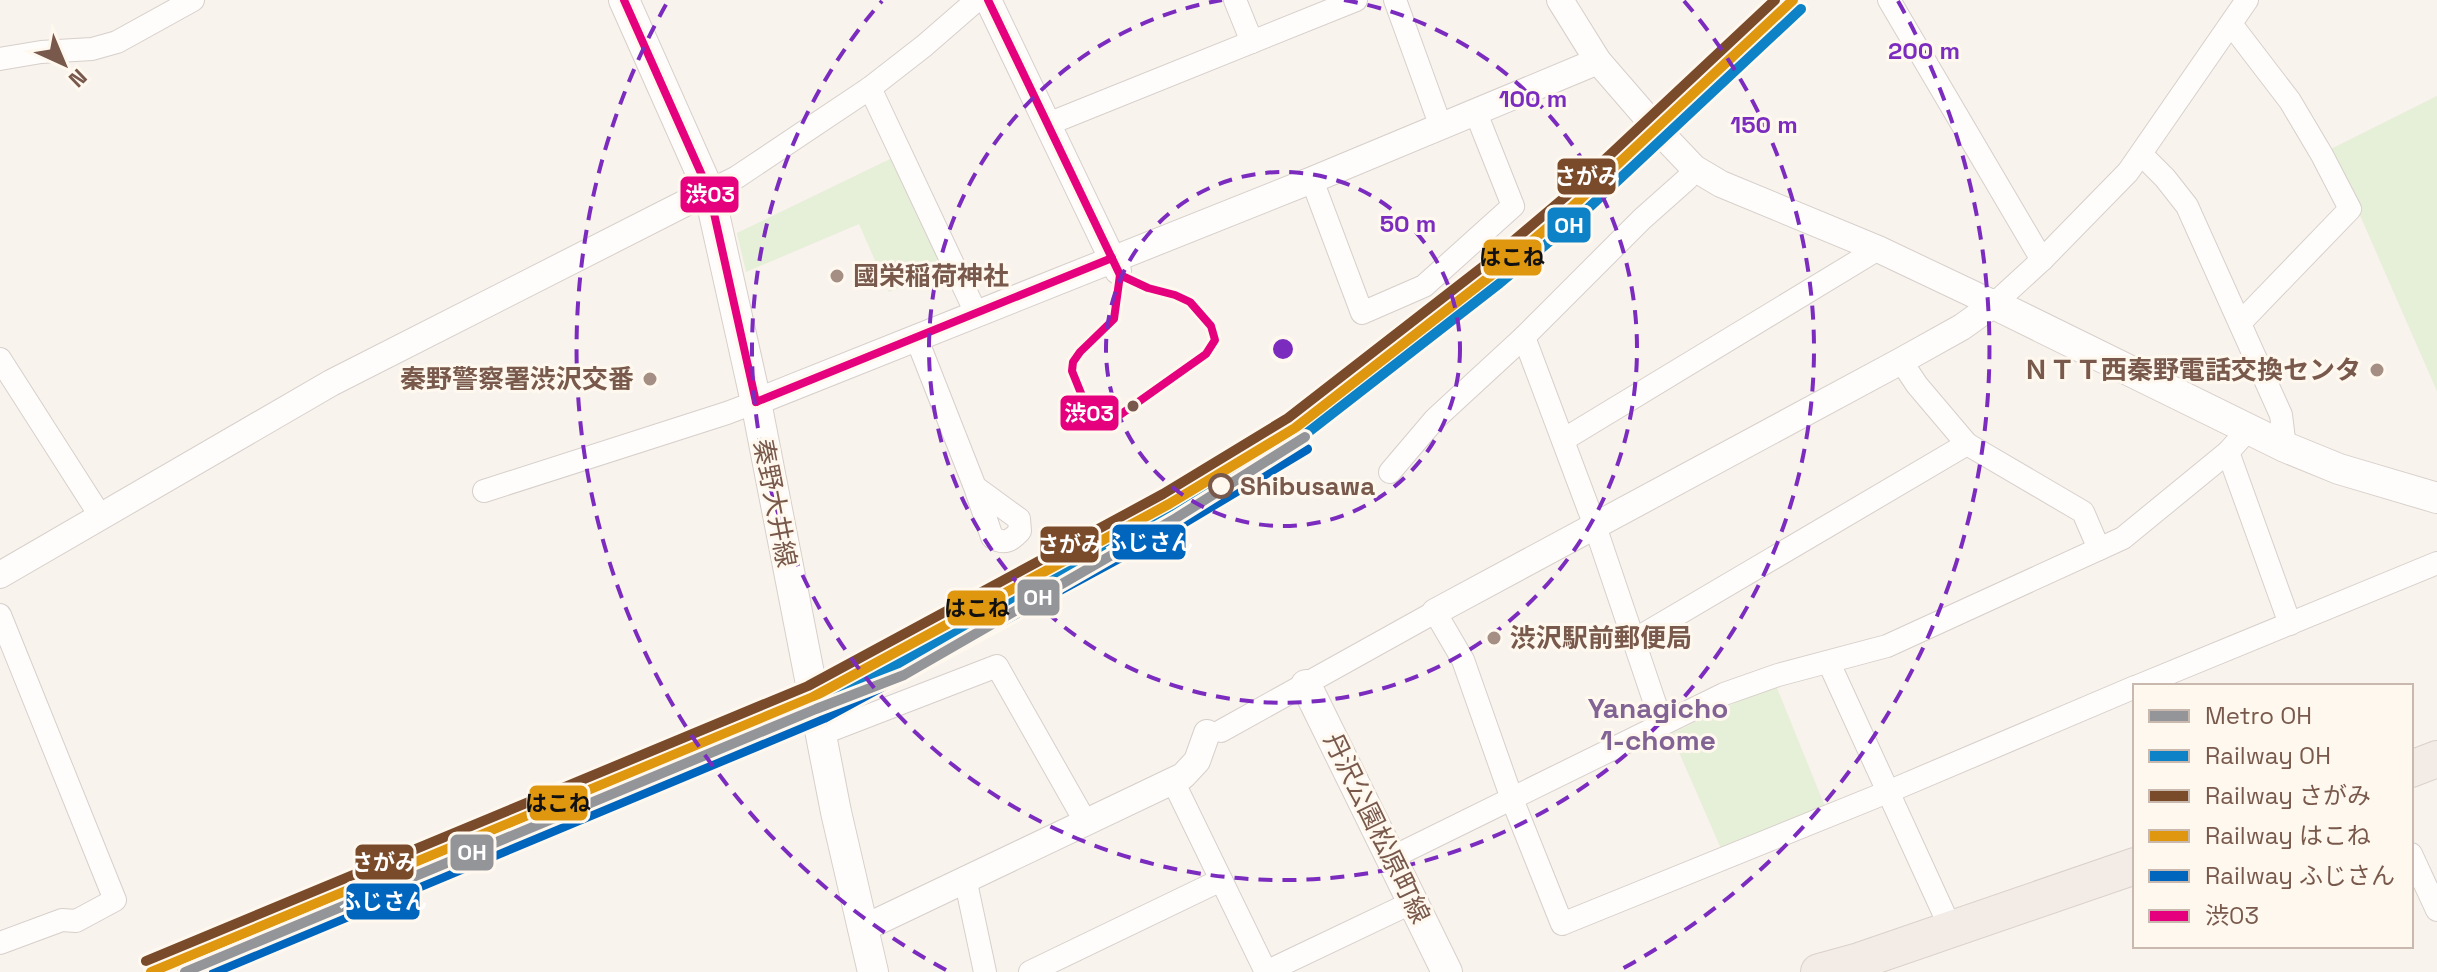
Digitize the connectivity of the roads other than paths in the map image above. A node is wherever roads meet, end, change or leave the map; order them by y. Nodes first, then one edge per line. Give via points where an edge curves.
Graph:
1 (193, 0) edge
2 (624, 0) edge
3 (977, 0) edge
4 (988, 0) edge
5 (1235, 0) edge
6 (1356, 0) edge
7 (1395, 0) edge
8 (1560, 0) edge
9 (1889, 0) edge
10 (2247, 0) edge
11 (2231, 24) junction
12 (1252, 42) junction
13 (0, 59) edge
14 (1598, 61) junction
15 (870, 88) junction
16 (1476, 113) junction
17 (1048, 124) junction
18 (1441, 127) junction
19 (2142, 155) junction
20 (1694, 168) junction
21 (1312, 180) junction
22 (709, 191) junction
23 (1878, 249) junction
24 (2042, 260) junction
25 (1116, 266) junction
26 (1994, 304) junction
27 (976, 313) junction
28 (2240, 323) junction
29 (916, 337) junction
30 (1524, 337) junction
31 (0, 359) edge
32 (1901, 361) junction
33 (756, 402) junction
34 (1563, 440) junction
35 (2238, 441) junction
36 (1967, 444) junction
37 (2285, 447) junction
38 (1390, 472) dead end
39 (975, 487) dead end
40 (484, 491) dead end
41 (2436, 502) edge
42 (101, 517) junction
43 (1595, 526) junction
44 (2099, 549) junction
45 (2437, 563) edge
46 (0, 575) edge
47 (1435, 612) junction
48 (0, 615) edge
49 (2290, 624) junction
50 (1634, 640) junction
51 (1829, 663) junction
52 (2144, 684) edge
53 (1306, 685) junction
54 (2133, 689) edge
55 (1662, 724) junction
56 (1214, 732) joint
57 (821, 734) junction
58 (2437, 759) edge
59 (2413, 768) edge
60 (1173, 781) junction
61 (1890, 791) junction
62 (1512, 799) junction
63 (1085, 821) junction
64 (1391, 858) junction
65 (2413, 858) edge
66 (2133, 867) edge
67 (965, 878) junction
68 (1221, 880) junction
69 (1413, 902) junction
70 (2437, 910) edge
71 (864, 928) junction
72 (1951, 929) junction
73 (0, 943) edge
74 (1861, 966) edge
75 (873, 972) edge
76 (985, 972) edge
77 (1030, 972) edge
78 (1266, 972) edge
79 (1447, 972) edge
80 (1819, 972) edge

1 - 13 street via 105,46
2 - 22 main road, 秦野大井線
3 - 15 street
4 - 17 street
5 - 12 street
6 - 12 street
7 - 18 street
8 - 14 street
9 - 24 street
10 - 11 street
11 - 19 street
11 - 28 street via 2290,101 2350,209
12 - 17 street
14 - 16 street
14 - 20 street
15 - 22 street
15 - 27 street
16 - 18 street
16 - 21 street via 1513,206 1424,286 1362,313
17 - 25 street
18 - 21 street
19 - 24 street
19 - 28 street via 2187,206
20 - 23 street
20 - 30 street
21 - 25 street
22 - 33 main road, 秦野大井線
22 - 42 street via 331,383
23 - 26 street
23 - 34 street
24 - 26 street
25 - 27 street
26 - 32 street
26 - 35 main road
27 - 29 street
28 - 37 street via 2281,415
29 - 33 street
29 - 39 street
30 - 34 street
30 - 38 street via 1435,419
31 - 42 street
32 - 36 street
32 - 43 street
33 - 40 street
33 - 57 main road, 秦野大井線
34 - 43 street
35 - 37 main road
35 - 44 street via 2123,538
35 - 49 street
36 - 44 street via 2083,512
36 - 50 street
37 - 41 main road
42 - 46 street
43 - 47 street
43 - 50 street
44 - 51 street via 1887,646
45 - 49 street
47 - 53 street
47 - 62 street via 1463,660
48 - 73 street via 115,900 76,921 62,920
49 - 52 street
50 - 55 street
51 - 55 street via 1730,691
51 - 61 street
53 - 56 street
53 - 64 main road, 丹沢公園松原町線
54 - 61 street
55 - 62 street
56 - 60 street via 1197,761
57 - 63 street via 997,666
57 - 71 main road, 秦野大井線
58 - 59 highway
60 - 63 street
60 - 68 street
61 - 62 street via 1562,924
61 - 72 street
62 - 64 street
63 - 67 street
64 - 69 main road, 丹沢公園松原町線
65 - 70 street
66 - 72 highway
67 - 71 street
67 - 76 street
68 - 77 street
68 - 78 street
69 - 78 street
69 - 79 main road, 丹沢公園松原町線
71 - 75 main road, 秦野大井線
72 - 74 highway
74 - 80 highway

